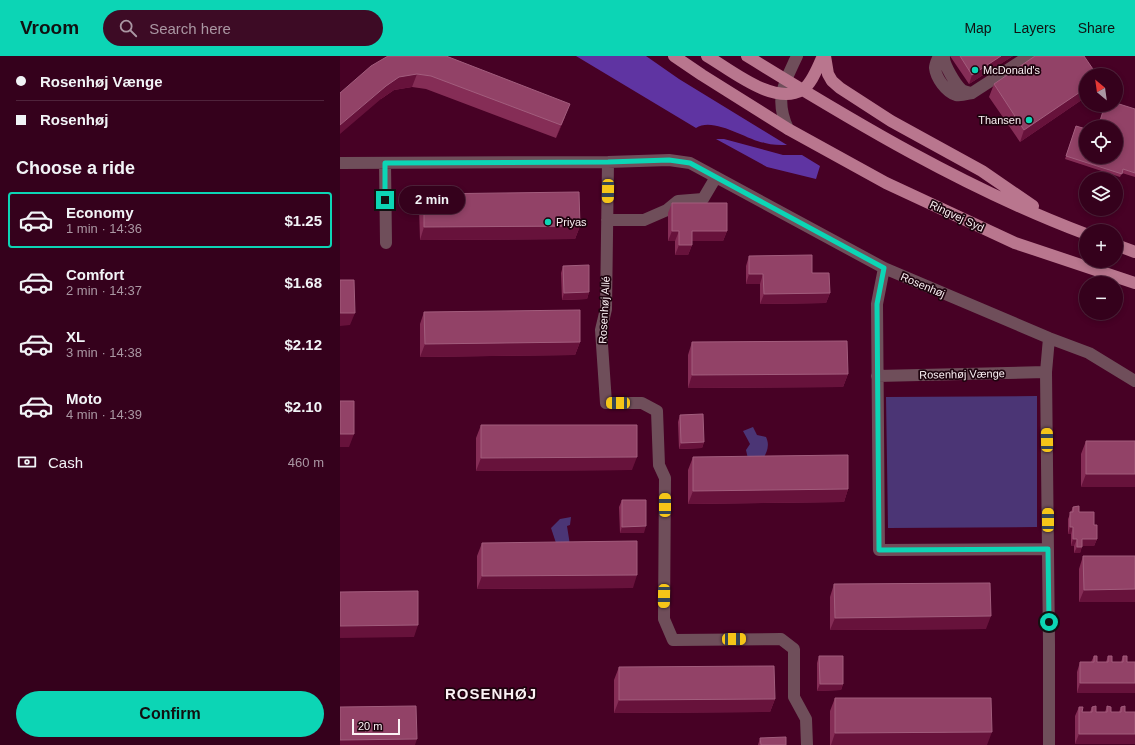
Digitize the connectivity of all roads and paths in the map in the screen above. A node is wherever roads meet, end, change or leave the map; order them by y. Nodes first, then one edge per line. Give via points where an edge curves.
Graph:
1 (674, 56) edge
2 (707, 56) edge
3 (747, 56) edge
4 (797, 56) edge
5 (824, 56) edge
6 (938, 56) edge
7 (944, 56) edge
8 (1029, 56) edge
9 (786, 80) junction
10 (802, 90) junction
11 (972, 93) junction
12 (781, 94) junction
13 (788, 129) junction
14 (608, 162) junction
15 (340, 163) edge
16 (385, 163) junction
17 (716, 177) junction
18 (607, 220) junction
19 (1059, 224) junction
20 (1079, 231) edge
21 (386, 243) dead end
22 (1123, 248) edge
23 (1135, 252) edge
24 (884, 268) junction
25 (1135, 284) edge
26 (1049, 338) junction
27 (1046, 372) junction
28 (877, 376) junction
29 (1135, 379) edge
30 (1048, 549) junction
31 (807, 745) edge
32 (1049, 745) edge

1 - 13 main road, Ringvej Syd
2 - 12 main road via 760,88
3 - 9 main road
4 - 9 street
5 - 10 main road via 810,82
5 - 19 main road via 828,74 840,88 891,121 982,171
6 - 11 street via 936,74 944,86 956,95
7 - 11 street via 944,63 957,84
8 - 11 street
9 - 10 main road
9 - 12 street
10 - 12 main road
10 - 19 main road via 926,162
12 - 13 street via 783,118
13 - 25 main road, Ringvej Syd via 886,183 1015,244
14 - 16 street, Rosenhøj
14 - 17 street, Rosenhøj via 669,160 690,163
14 - 18 street, Rosenhøj Allé
15 - 16 street, Rosenhøj
16 - 21 street
17 - 18 street via 703,199 678,201 667,210 644,220
17 - 24 street, Rosenhøj
18 - 31 street, Rosenhøj Allé via 606,309 601,330 606,403 642,403 658,411 659,465 665,478 664,619 673,640 781,639 794,649 794,698 806,719
19 - 20 main road
22 - 23 main road
24 - 26 street, Rosenhøj
24 - 28 street via 877,304
26 - 27 street
26 - 29 street, Rosenhøj via 1089,353
27 - 28 street, Rosenhøj Vænge
27 - 30 street
28 - 30 street via 879,550
30 - 32 street

